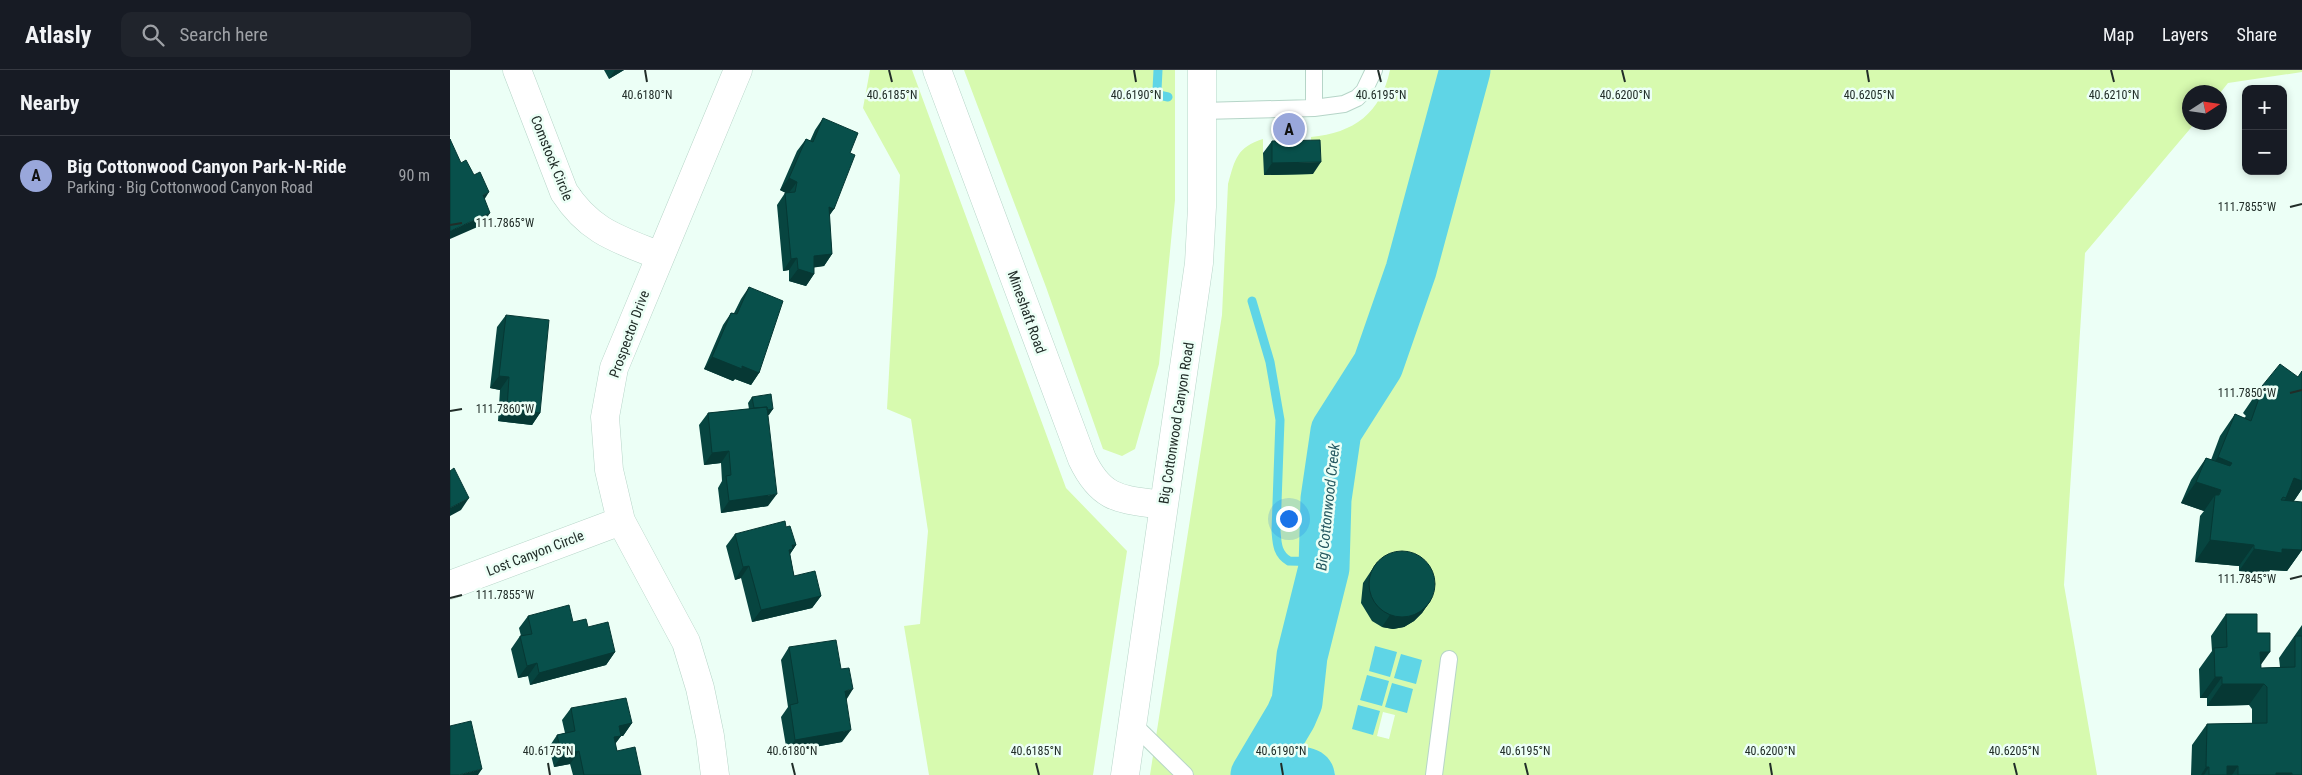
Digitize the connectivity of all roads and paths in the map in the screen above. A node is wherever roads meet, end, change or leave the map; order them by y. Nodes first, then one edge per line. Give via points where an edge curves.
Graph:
1 (517, 70) edge
2 (738, 70) edge
3 (937, 70) edge
4 (1202, 70) edge
5 (1314, 70) edge
6 (1374, 70) edge
7 (1314, 108) junction
8 (1202, 111) junction
9 (660, 256) junction
10 (1163, 505) junction
11 (621, 521) junction
12 (450, 585) edge
13 (1449, 659) dead end
14 (1132, 723) junction
15 (715, 775) edge
16 (1125, 775) edge
17 (1185, 775) edge
18 (1434, 775) edge

1 - 9 street, Comstock Circle via 564,192 576,210 594,227 614,238
2 - 9 street, Prospector Drive
3 - 10 street, Mineshaft Road via 1091,478 1103,491
4 - 8 street, Big Cottonwood Canyon Road
5 - 7 lane
6 - 7 lane via 1370,83 1358,98 1344,104
7 - 8 lane
8 - 10 street, Big Cottonwood Canyon Road via 1200,263
9 - 11 street, Prospector Drive via 614,368 605,417 609,470
10 - 14 street, Big Cottonwood Canyon Road
11 - 12 street, Lost Canyon Circle
11 - 15 street, Prospector Drive via 686,642 700,688
13 - 18 lane
14 - 16 street, Big Cottonwood Canyon Road
14 - 17 lane

